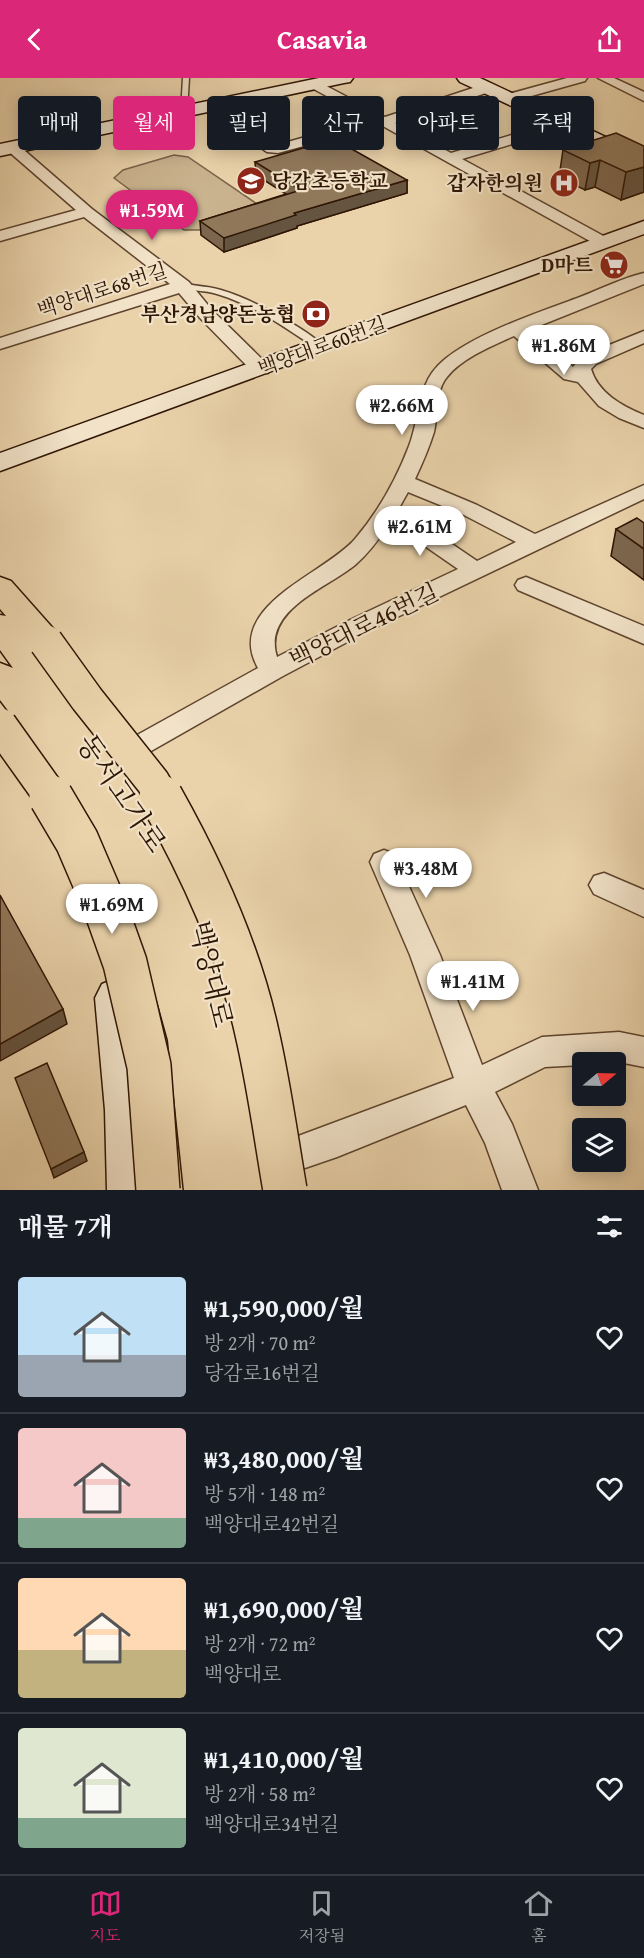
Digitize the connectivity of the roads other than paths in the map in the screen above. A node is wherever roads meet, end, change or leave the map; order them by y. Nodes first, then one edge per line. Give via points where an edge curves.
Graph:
1 (186, 78) edge
2 (344, 78) edge
3 (466, 78) edge
4 (581, 78) edge
5 (604, 78) edge
6 (315, 84) junction
7 (487, 88) junction
8 (185, 96) edge
9 (337, 96) edge
10 (644, 97) edge
11 (510, 98) joint
12 (195, 109) edge
13 (384, 120) edge
14 (384, 122) edge
15 (113, 126) edge
16 (594, 138) edge
17 (511, 140) edge
18 (6, 148) edge
19 (450, 158) junction
20 (644, 162) edge
21 (87, 212) junction
22 (644, 227) edge
23 (0, 236) edge
24 (603, 242) junction
25 (644, 278) edge
26 (183, 286) junction
27 (517, 329) junction
28 (644, 336) edge
29 (0, 344) edge
30 (320, 348) junction
31 (261, 369) junction
32 (583, 376) junction
33 (644, 422) edge
34 (0, 463) edge
35 (402, 482) junction
36 (644, 491) edge
37 (386, 509) junction
38 (534, 543) junction
39 (476, 571) junction
40 (526, 585) dead end
41 (0, 588) edge
42 (0, 601) edge
43 (0, 626) edge
44 (644, 636) edge
45 (274, 670) junction
46 (1, 705) edge
47 (121, 756) junction
48 (384, 862) dead end
49 (603, 885) dead end
50 (644, 904) edge
51 (644, 1052) edge
52 (474, 1086) junction
53 (261, 1185) edge
54 (130, 1190) edge
55 (158, 1190) edge
56 (191, 1190) edge
57 (208, 1190) edge
58 (520, 1190) edge

1 - 8 lane
2 - 6 main road
3 - 7 main road
4 - 11 street
5 - 10 street
6 - 9 street
6 - 12 main road
7 - 11 main road
7 - 13 street
14 - 19 street
15 - 18 main road
16 - 20 main road
17 - 19 street
18 - 21 street
19 - 24 street
21 - 23 street
21 - 26 street
22 - 24 main road, 백양대로60번길
24 - 30 main road, 백양대로60번길
25 - 27 street
26 - 29 street, 백양대로68번길
26 - 30 lane via 241,300
26 - 31 street
27 - 32 street via 571,375
27 - 35 street via 466,354 439,374 416,453
28 - 32 street via 589,360 582,368
30 - 31 main road, 백양대로60번길
31 - 34 main road, 백양대로60번길
32 - 33 street via 607,402
35 - 37 street
35 - 38 street via 432,492
36 - 38 street, 백양대로46번길
37 - 39 street
37 - 45 street via 369,538 353,555 274,613 262,649
38 - 39 street, 백양대로46번길
39 - 45 street, 백양대로46번길
40 - 44 street
41 - 53 highway, bridge via 153,782 193,854 240,970 258,1032
42 - 47 main road, 백양대로 via 68,694
43 - 53 highway, 동서고가로 via 124,790 170,866 203,961
45 - 47 street, 백양대로46번길
46 - 54 main road via 91,891 116,980 128,1110
46 - 55 highway, bridge via 77,841 121,954 149,1066
46 - 56 main road, 백양대로 via 70,778 108,842 164,996 181,1085
46 - 57 highway, 동서고가로 via 63,756 137,881 165,954 190,1040
47 - 53 main road, 백양대로 via 165,825 206,936
48 - 52 street
49 - 50 street
51 - 52 street via 619,1047 542,1052
52 - 53 street via 337,1140
52 - 58 street via 500,1136

